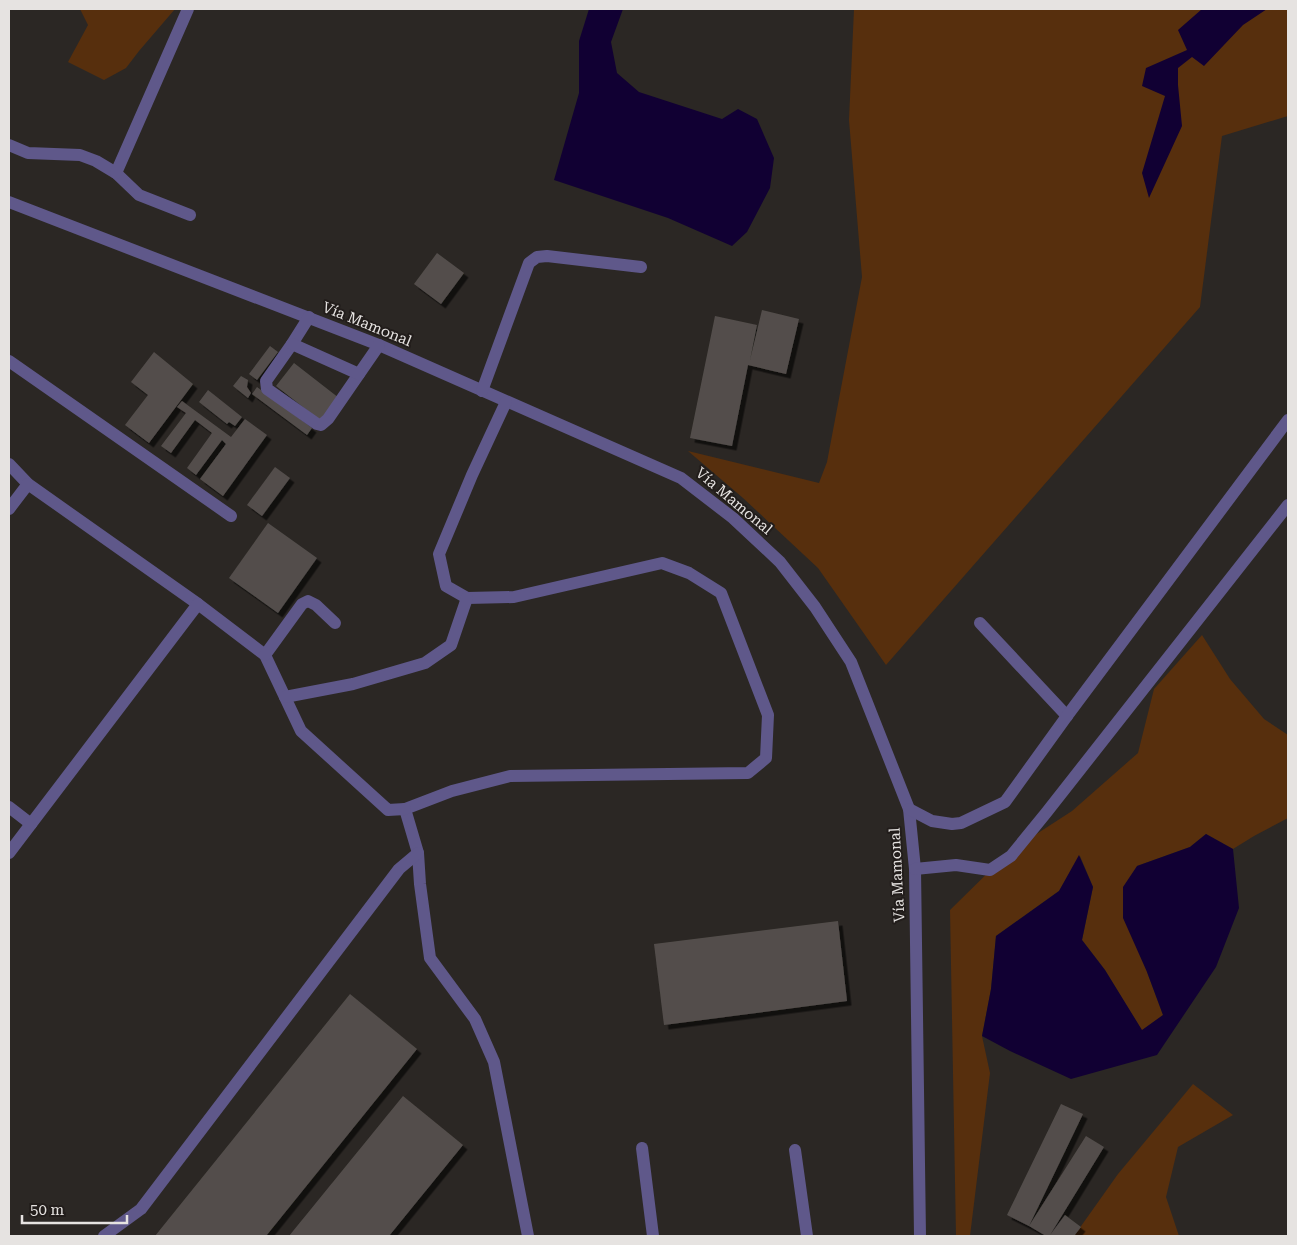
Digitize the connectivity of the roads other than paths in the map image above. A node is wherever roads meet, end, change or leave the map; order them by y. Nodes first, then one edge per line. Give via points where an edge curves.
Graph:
1 (188, 9) edge
2 (9, 145) edge
3 (116, 173) junction
4 (9, 202) edge
5 (190, 215) dead end
6 (641, 266) dead end
7 (309, 318) junction
8 (292, 344) junction
9 (379, 345) junction
10 (9, 360) edge
11 (359, 374) junction
12 (482, 391) junction
13 (506, 402) junction
14 (1288, 420) edge
15 (9, 464) edge
16 (28, 484) junction
17 (1288, 505) edge
18 (9, 509) edge
19 (231, 516) dead end
20 (467, 598) junction
21 (198, 604) junction
22 (335, 623) dead end
23 (980, 623) dead end
24 (265, 656) junction
25 (285, 697) junction
26 (1067, 716) junction
27 (9, 807) edge
28 (405, 809) junction
29 (909, 809) junction
30 (31, 824) junction
31 (9, 853) edge
32 (418, 853) junction
33 (915, 869) junction
34 (642, 1148) dead end
35 (795, 1150) dead end
36 (104, 1236) edge
37 (528, 1236) edge
38 (653, 1236) edge
39 (806, 1236) edge
40 (920, 1236) edge

1 - 3 street
2 - 3 street via 28,153 80,155
3 - 5 street via 140,195
4 - 7 street, Vía Mamonal
6 - 12 street via 547,256 537,257 529,263
7 - 8 street
7 - 9 street, Vía Mamonal
8 - 11 street
8 - 11 street via 266,381 267,389 317,424 321,425 328,419
9 - 11 street
9 - 12 street, Vía Mamonal
10 - 19 street
12 - 13 street, Vía Mamonal
13 - 20 street via 439,554 446,586
13 - 29 street, Vía Mamonal via 681,478 733,518 780,562 851,662
14 - 26 street
15 - 16 street
16 - 18 street
16 - 21 street
17 - 33 street via 1011,856 990,870 956,865
20 - 25 street via 451,644 425,663 353,684
20 - 28 street via 514,597 662,563 689,573 721,593 768,715 766,758 748,773 510,776 452,791
21 - 24 street
21 - 30 street
22 - 24 street via 308,600
23 - 26 street
24 - 25 street
25 - 28 street via 301,731 388,810
26 - 29 street via 1005,802 962,823 952,824 932,821
27 - 30 street
28 - 32 street
29 - 33 street, Vía Mamonal
30 - 31 street
32 - 36 street via 399,869 141,1208
32 - 37 street via 430,958 475,1019 494,1062
33 - 40 street, Vía Mamonal
34 - 38 street
35 - 39 street

